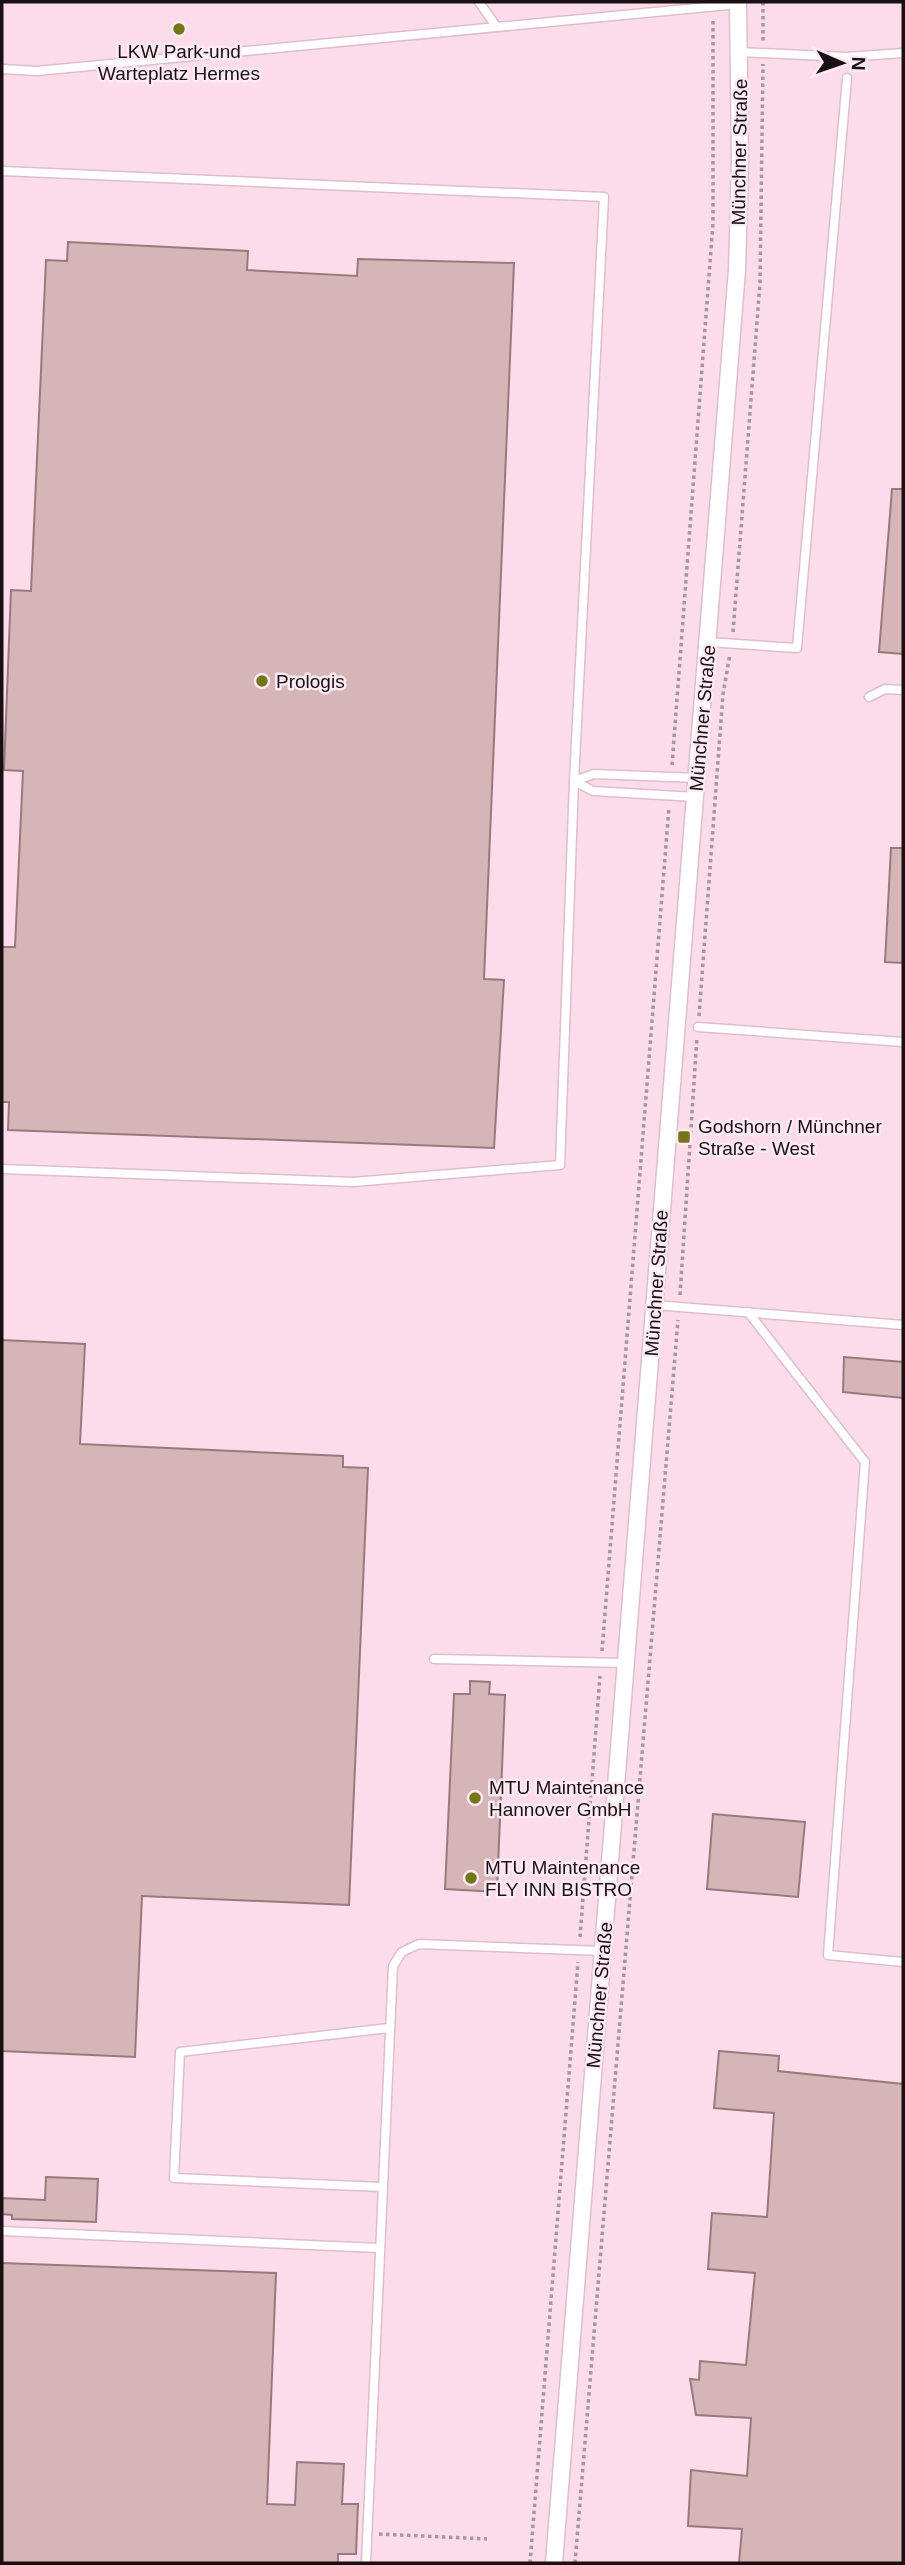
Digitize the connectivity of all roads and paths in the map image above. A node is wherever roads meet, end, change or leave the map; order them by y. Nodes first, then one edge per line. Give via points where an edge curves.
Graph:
1 (479, 2) edge
2 (763, 2) edge
3 (738, 3) edge
4 (486, 6) edge
5 (713, 7) junction
6 (496, 26) junction
7 (763, 51) junction
8 (740, 52) junction
9 (903, 53) edge
10 (2, 69) edge
11 (846, 78) dead end
12 (2, 171) edge
13 (708, 642) junction
14 (732, 644) junction
15 (903, 690) edge
16 (869, 697) dead end
17 (671, 776) junction
18 (697, 778) junction
19 (575, 781) junction
20 (670, 795) junction
21 (695, 797) junction
22 (698, 1027) junction
23 (903, 1042) edge
24 (2, 1169) edge
25 (655, 1305) junction
26 (679, 1306) junction
27 (748, 1312) junction
28 (903, 1325) edge
29 (434, 1659) dead end
30 (601, 1663) junction
31 (626, 1663) junction
32 (579, 1950) junction
33 (603, 1951) junction
34 (903, 1962) edge
35 (389, 2028) junction
36 (381, 2187) junction
37 (2, 2231) edge
38 (378, 2248) junction
39 (367, 2533) junction
40 (487, 2539) dead end
41 (366, 2563) edge
42 (530, 2563) edge
43 (554, 2563) edge
44 (575, 2563) edge

1 - 4 lane
2 - 7 path
3 - 5 lane
3 - 8 street, Münchner Straße
4 - 6 lane
5 - 6 lane
5 - 17 path via 713,223
6 - 10 lane via 51,70
7 - 8 lane
7 - 9 lane via 846,57
7 - 14 path via 760,283
8 - 13 street, Münchner Straße via 737,270
11 - 14 lane via 797,648
12 - 19 lane via 604,197
13 - 14 lane
13 - 18 street, Münchner Straße
14 - 22 path via 723,694
15 - 16 lane via 885,688
17 - 18 lane
17 - 19 lane via 594,774
18 - 21 street, Münchner Straße
19 - 20 lane via 593,791
19 - 24 lane via 560,1166 353,1182
20 - 21 lane
20 - 30 path
21 - 25 street, Münchner Straße
22 - 23 lane
22 - 26 path
25 - 26 lane
25 - 31 street, Münchner Straße
26 - 27 lane
26 - 44 path
27 - 28 lane
27 - 34 lane via 865,1462 828,1955
29 - 30 lane
30 - 31 lane
30 - 32 path
31 - 33 street, Münchner Straße
32 - 33 lane
32 - 35 lane via 419,1944 402,1952 393,1966
32 - 42 path
33 - 43 street, Münchner Straße
35 - 36 lane
35 - 36 lane via 180,2052 174,2178
36 - 38 lane
37 - 38 lane
38 - 39 lane
39 - 40 path
39 - 41 lane

